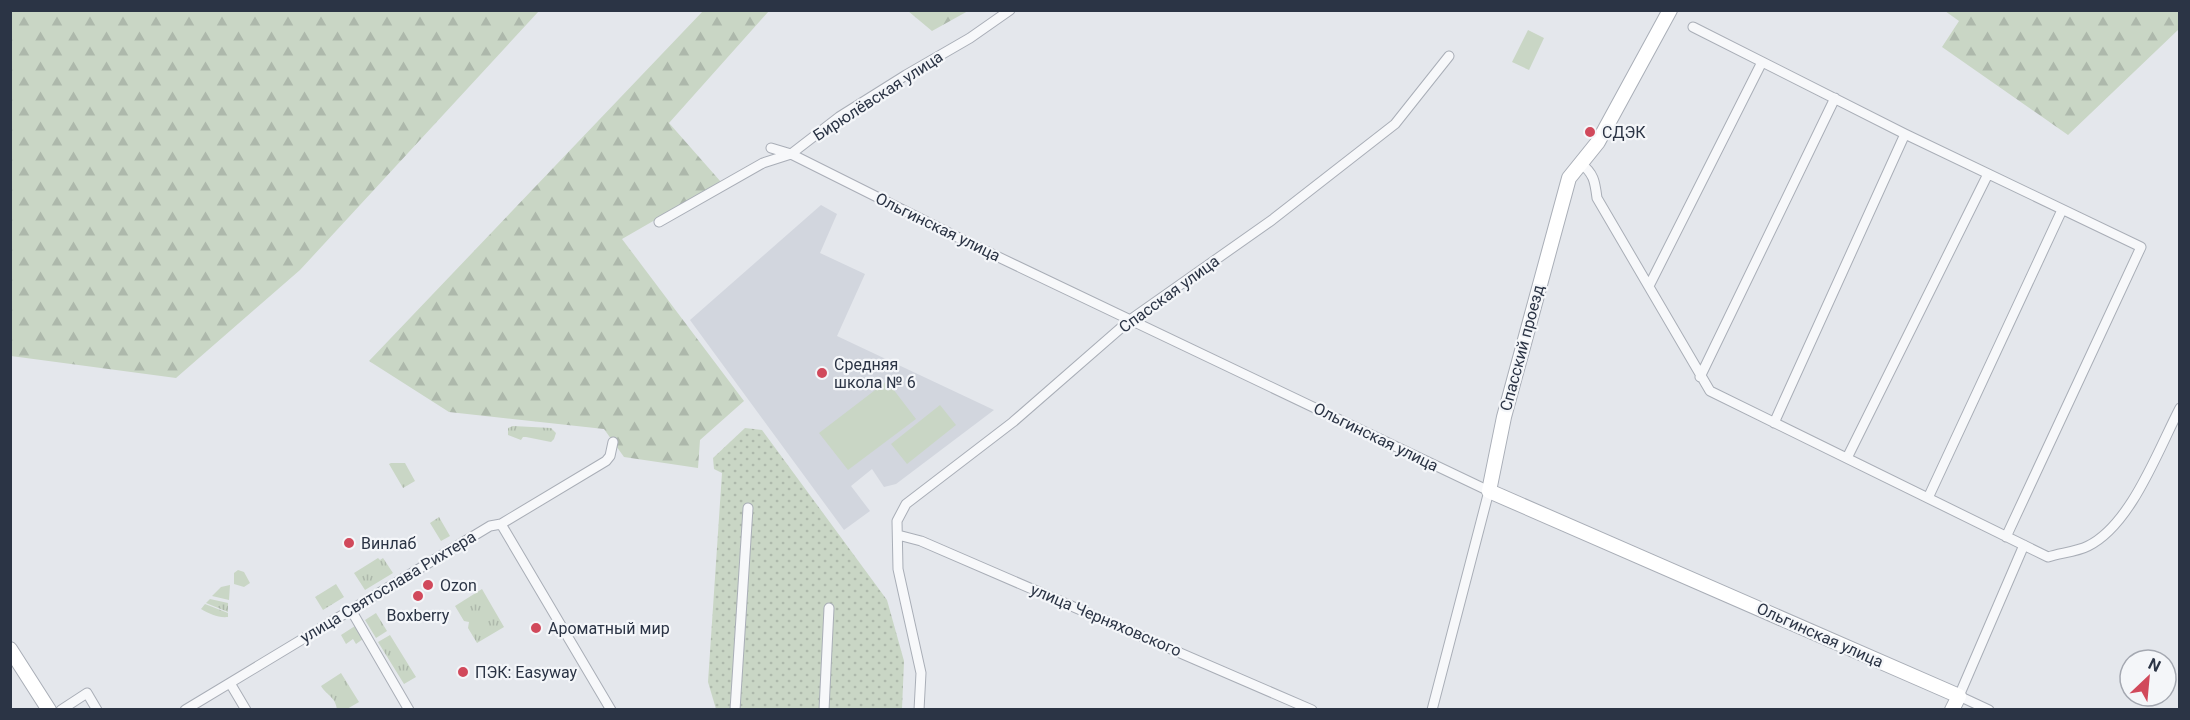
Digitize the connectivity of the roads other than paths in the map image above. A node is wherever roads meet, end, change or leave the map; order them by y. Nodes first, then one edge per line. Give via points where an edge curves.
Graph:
1 (1010, 10) edge
2 (1670, 10) edge
3 (1693, 27) dead end
4 (1449, 56) dead end
5 (1762, 62) junction
6 (1834, 98) junction
7 (1905, 134) junction
8 (771, 148) dead end
9 (791, 154) junction
10 (1580, 163) junction
11 (1988, 174) junction
12 (2062, 210) junction
13 (659, 222) dead end
14 (1649, 286) junction
15 (1130, 320) junction
16 (1700, 377) junction
17 (2180, 408) edge
18 (1774, 423) junction
19 (613, 442) dead end
20 (1847, 458) junction
21 (1489, 491) junction
22 (1928, 498) junction
23 (748, 508) dead end
24 (501, 524) junction
25 (898, 535) junction
26 (2006, 537) junction
27 (2024, 545) junction
28 (829, 608) dead end
29 (351, 610) junction
30 (10, 649) edge
31 (230, 683) junction
32 (1959, 696) junction
33 (49, 710) edge
34 (61, 710) edge
35 (97, 710) edge
36 (185, 710) edge
37 (246, 710) edge
38 (409, 710) edge
39 (611, 710) edge
40 (735, 710) edge
41 (824, 710) edge
42 (920, 710) edge
43 (1312, 710) edge
44 (1432, 710) edge
45 (1953, 710) edge
46 (1989, 710) edge

1 - 9 street, Бирюлёвская улица via 839,117
2 - 10 street, Спасский проезд via 1598,142
3 - 5 street
4 - 15 street, Спасская улица via 1395,124 1272,220
5 - 6 street
5 - 14 street
6 - 7 street
6 - 16 street
7 - 11 street
7 - 18 street
8 - 9 street, Ольгинская улица
9 - 13 street, Бирюлёвская улица via 763,163
9 - 15 street, Ольгинская улица
10 - 14 street via 1594,176 1597,198
10 - 21 street, Спасский проезд via 1569,178 1547,253
11 - 12 street
11 - 20 street
12 - 22 street
12 - 26 street via 2141,247
14 - 16 street
15 - 21 street, Ольгинская улица
15 - 25 street, Спасская улица via 1013,422 906,504 897,521
16 - 18 street via 1710,391
17 - 27 street via 2131,503 2114,527 2088,546 2048,556
18 - 20 street
19 - 24 street, улица Святослава Рихтера via 606,461
20 - 22 street
21 - 32 street, Ольгинская улица
21 - 44 street, Спасский проезд
22 - 26 street
23 - 40 street
24 - 29 street, улица Святослава Рихтера via 492,525
24 - 39 street
25 - 42 street, Спасская улица via 898,569 921,673
25 - 43 street, улица Черняховского via 921,541
26 - 27 street
27 - 32 street
28 - 41 street
29 - 31 street, улица Святослава Рихтера
29 - 38 street
30 - 33 street
31 - 36 street, улица Святослава Рихтера
31 - 37 street
32 - 45 street
32 - 46 street, Ольгинская улица
34 - 35 street via 87,693

